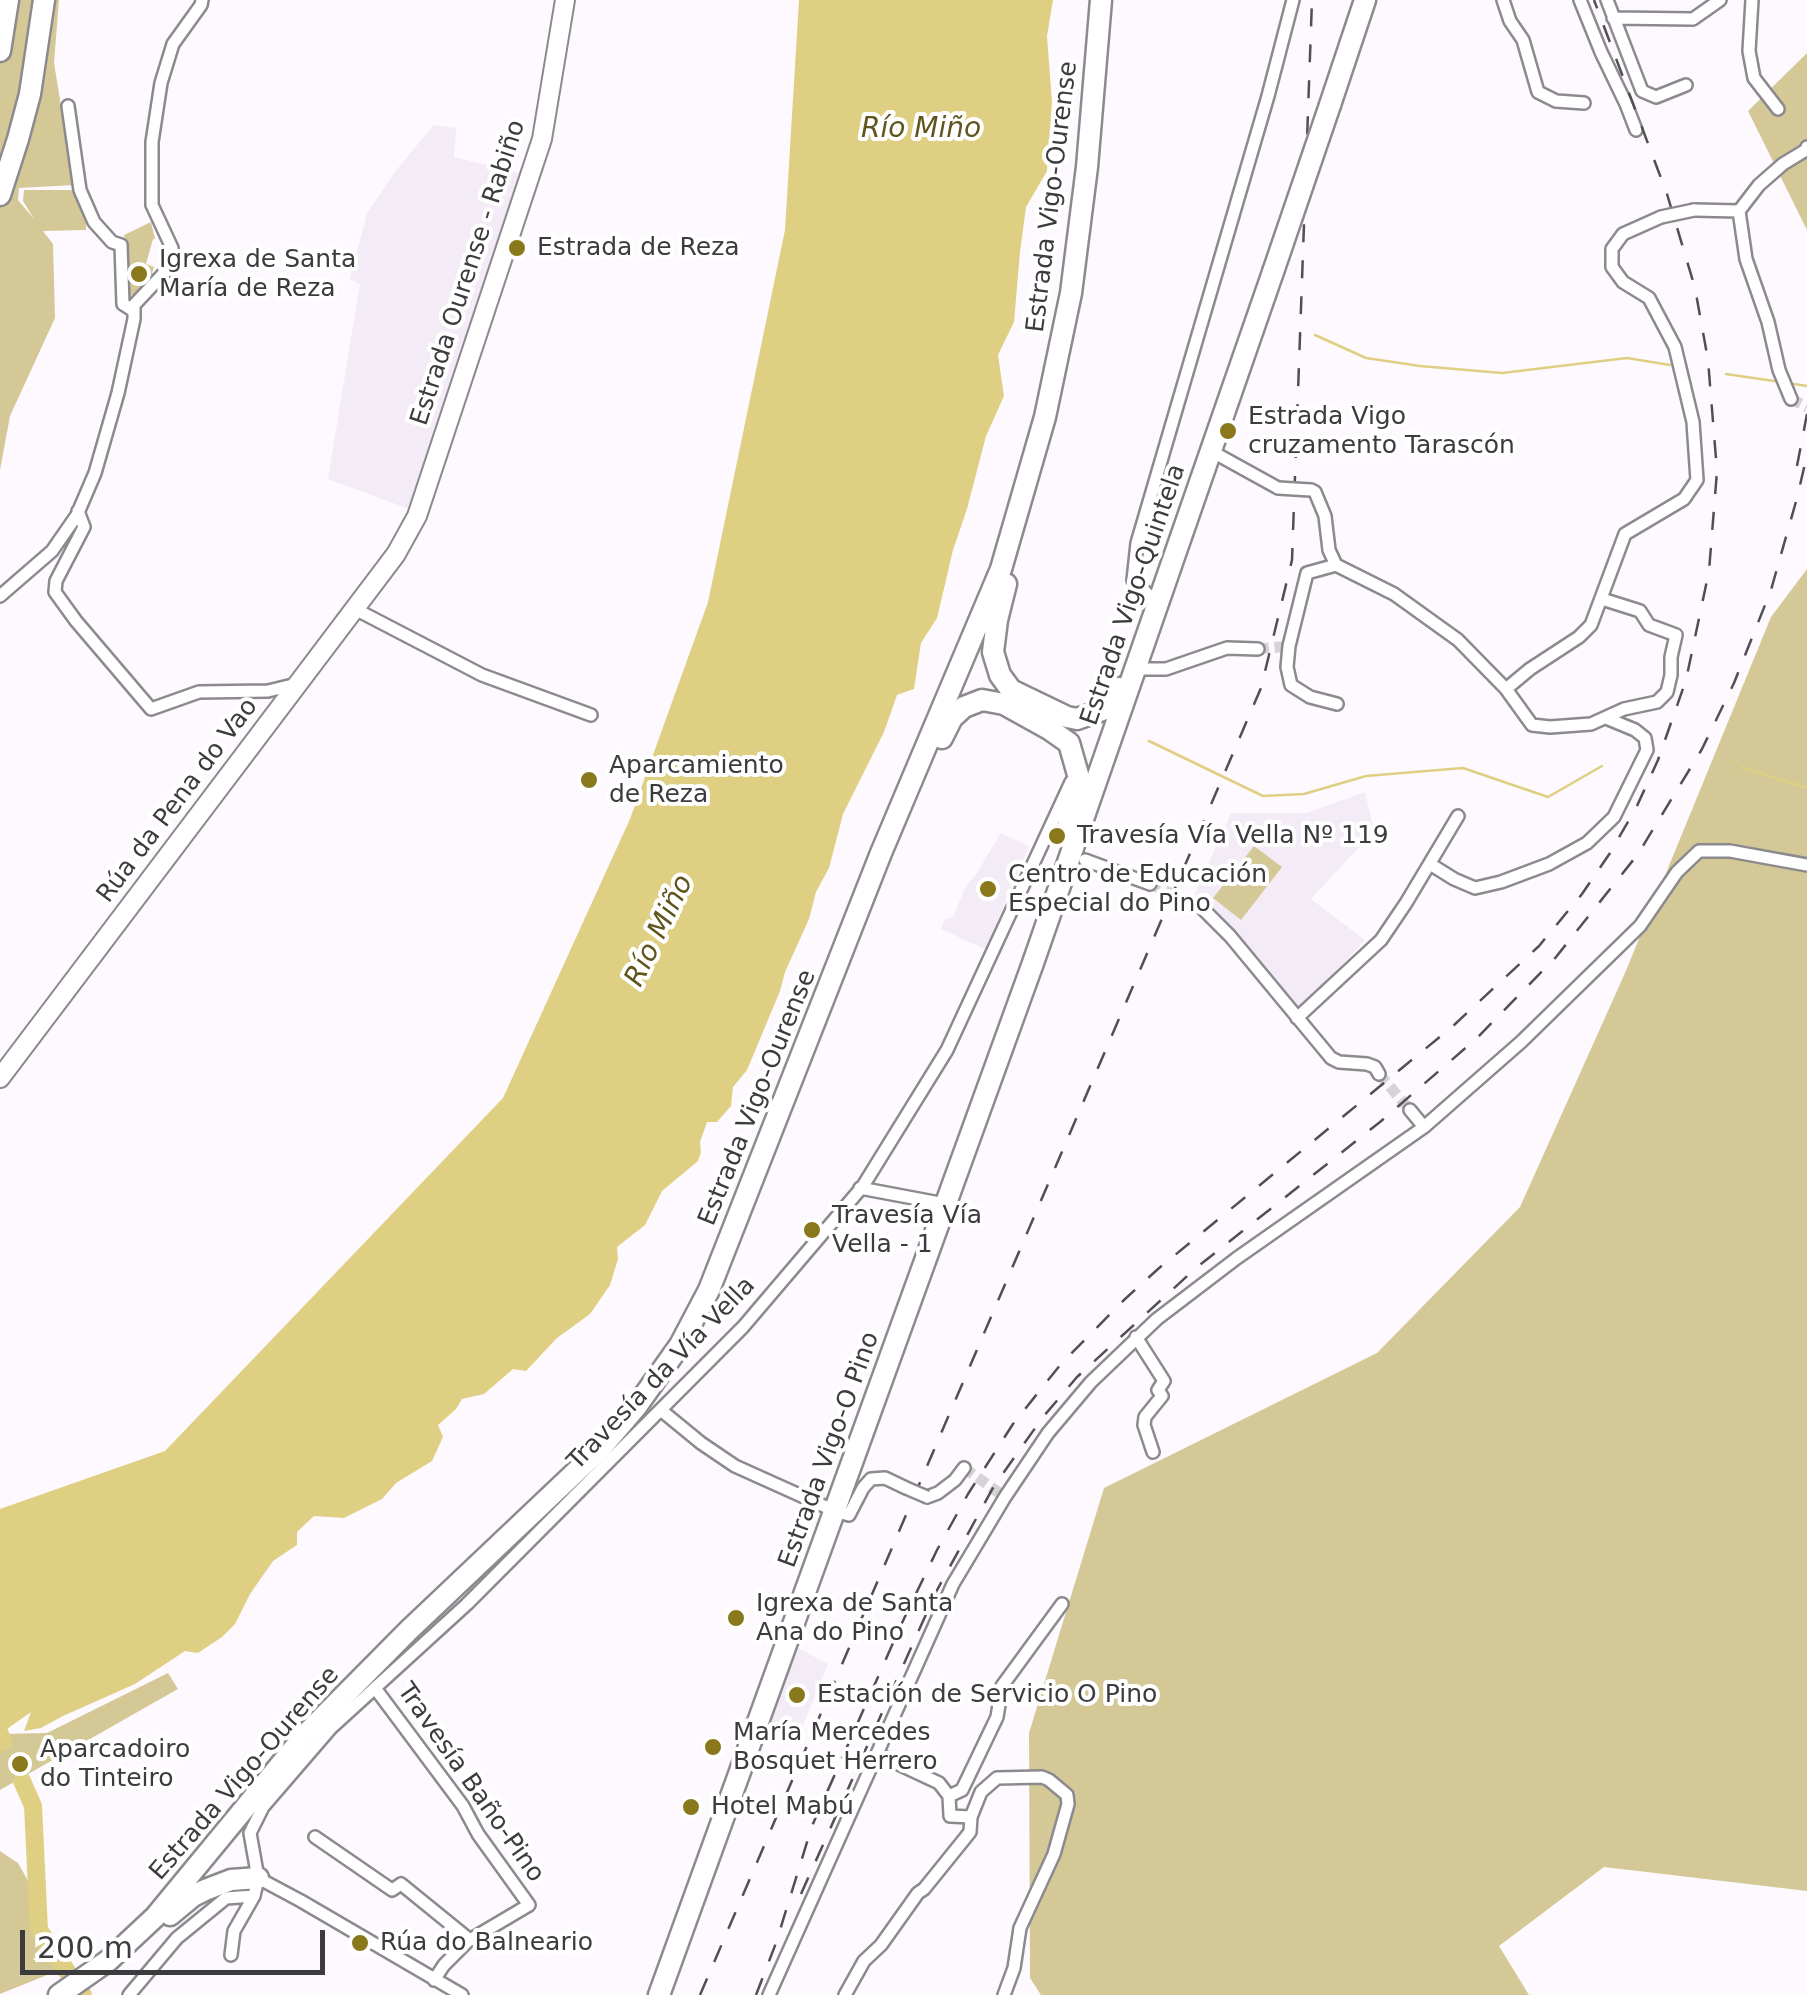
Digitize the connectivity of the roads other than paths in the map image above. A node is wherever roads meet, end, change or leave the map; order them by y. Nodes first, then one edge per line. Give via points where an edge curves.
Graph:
1 (8, 0) edge
2 (41, 0) edge
3 (202, 0) edge
4 (565, 0) edge
5 (1101, 0) edge
6 (1293, 0) edge
7 (1365, 0) edge
8 (1503, 0) edge
9 (1580, 0) edge
10 (1607, 0) edge
11 (1720, 0) edge
12 (1752, 0) edge
13 (1613, 18) junction
14 (0, 50) edge
15 (1686, 85) dead end
16 (1584, 103) dead end
17 (68, 106) dead end
18 (1778, 109) dead end
19 (1636, 130) dead end
20 (1807, 147) edge
21 (0, 165) edge
22 (0, 196) edge
23 (1739, 211) junction
24 (134, 311) junction
25 (1791, 400) dead end
26 (1045, 417) junction
27 (1211, 451) junction
28 (78, 511) junction
29 (396, 554) joint
30 (1336, 564) junction
31 (0, 596) edge
32 (1602, 600) junction
33 (1158, 604) junction
34 (355, 609) junction
35 (1258, 649) tunnel mouth
36 (1135, 669) junction
37 (298, 684) junction
38 (1506, 690) junction
39 (1337, 704) dead end
40 (592, 715) dead end
41 (1606, 718) junction
42 (1458, 816) dead end
43 (1078, 832) junction
44 (1053, 845) junction
45 (1085, 860) junction
46 (1430, 864) junction
47 (1807, 865) edge
48 (1150, 884) tunnel mouth
49 (1057, 889) junction
50 (1201, 906) tunnel mouth
51 (1033, 963) junction
52 (828, 990) junction
53 (1297, 1018) junction
54 (1379, 1074) tunnel mouth
55 (0, 1078) edge
56 (1410, 1110) tunnel mouth
57 (1424, 1127) junction
58 (860, 1188) junction
59 (945, 1204) junction
60 (1136, 1338) junction
61 (662, 1411) junction
62 (1153, 1452) dead end
63 (964, 1468) dead end
64 (836, 1511) junction
65 (1062, 1604) dead end
66 (375, 1688) junction
67 (877, 1754) junction
68 (948, 1796) junction
69 (971, 1818) junction
70 (315, 1837) dead end
71 (256, 1887) junction
72 (470, 1940) junction
73 (231, 1955) dead end
74 (111, 1962) junction
75 (434, 1980) junction
76 (60, 1994) edge
77 (129, 1995) edge
78 (462, 1995) edge
79 (659, 1995) edge
80 (769, 1995) edge
81 (844, 1995) edge
82 (1004, 1995) edge

1 - 14 highway
2 - 21 highway
2 - 22 highway via 30,94
3 - 24 street via 172,44 152,142 152,205 172,248 166,271
4 - 29 main road, Estrada Ourense - Rabiño via 542,139 418,516
5 - 26 highway, Estrada Vigo-Ourense via 1071,293
6 - 33 street via 1138,542 1133,580
7 - 27 highway, Estrada Vigo-Quintela, bridge
8 - 16 street via 1538,92
9 - 19 street
10 - 13 street
11 - 13 street via 1693,18
12 - 18 street via 1754,78
13 - 15 street via 1642,90 1656,97
17 - 24 street via 80,190 94,222 121,245 122,304
20 - 23 street via 1759,185
23 - 25 street via 1746,259
23 - 32 street, bridge via 1661,217 1623,234 1612,249 1612,268 1650,298 1675,347 1693,422 1697,480 1684,499 1625,534
24 - 28 street via 114,409
26 - 33 highway via 996,620 993,652 1000,675 1025,699 1067,717 1090,716 1114,701 1144,622
26 - 52 highway, Estrada Vigo-Ourense via 1001,569
27 - 30 street, bridge via 1278,488 1315,492
27 - 33 highway, Estrada Vigo-Quintela
28 - 31 street via 52,551
28 - 37 street via 84,527 55,592 151,709 198,692
29 - 34 main road, Rúa da Pena do Vao
30 - 38 street via 1394,594 1458,640
30 - 39 street via 1307,573 1286,667 1291,685
32 - 38 street via 1579,637
32 - 41 street via 1640,611 1649,625 1676,635 1671,675 1658,702
33 - 36 highway, Estrada Vigo-Quintela
34 - 37 main road, Rúa da Pena do Vao
34 - 40 street via 482,674
35 - 36 street via 1227,648 1166,669
36 - 43 highway, Estrada Vigo-Quintela
37 - 55 main road, Rúa da Pena do Vao
38 - 41 street via 1532,725
41 - 46 street via 1635,730 1647,750 1614,817 1588,844 1476,888
42 - 46 street
43 - 45 street
43 - 49 highway, Estrada Vigo-Quintela
44 - 51 highway
44 - 52 highway via 1078,778 1069,743 1004,704 982,700 964,707 952,718
44 - 58 street, Travesía da Vía Vella via 947,1050
45 - 48 street
45 - 49 street
46 - 53 street via 1381,940
47 - 57 street via 1700,851 1640,926
49 - 51 highway, Estrada Vigo-Quintela
50 - 53 street
51 - 59 highway, Estrada Vigo-Quintela
52 - 74 highway, Estrada Vigo-Ourense via 709,1290 636,1407 306,1735
53 - 54 street via 1331,1058 1375,1067
56 - 57 street
57 - 60 street
58 - 59 street
58 - 61 street, Travesía da Vía Vella via 744,1327
59 - 64 highway, Estrada Vigo-O Pino
60 - 62 street via 1164,1381 1162,1396 1144,1417
60 - 67 street via 1059,1419 1005,1497 953,1584
61 - 64 street via 736,1466
61 - 66 street, Travesía da Vía Vella
63 - 64 street, bridge via 927,1497 885,1478 871,1479 849,1515
64 - 79 highway, Estrada Vigo-O Pino
65 - 68 street via 1002,1686 997,1717 962,1790
66 - 71 street, Travesía da Vía Vella via 262,1806 250,1833
66 - 72 street, Travesía Baño-Pino via 529,1905
67 - 68 street via 940,1783
67 - 80 street
68 - 69 street via 950,1816
69 - 81 street via 970,1832
69 - 82 street via 981,1792 997,1778 1042,1777 1067,1795 1054,1854 1020,1928
70 - 72 street via 392,1890 401,1884
71 - 73 street via 234,1932
71 - 74 highway via 232,1880 193,1896
71 - 75 street via 301,1901
71 - 77 street via 226,1898 178,1938
72 - 75 street
74 - 76 highway, Estrada Vigo-Ourense
75 - 78 street

